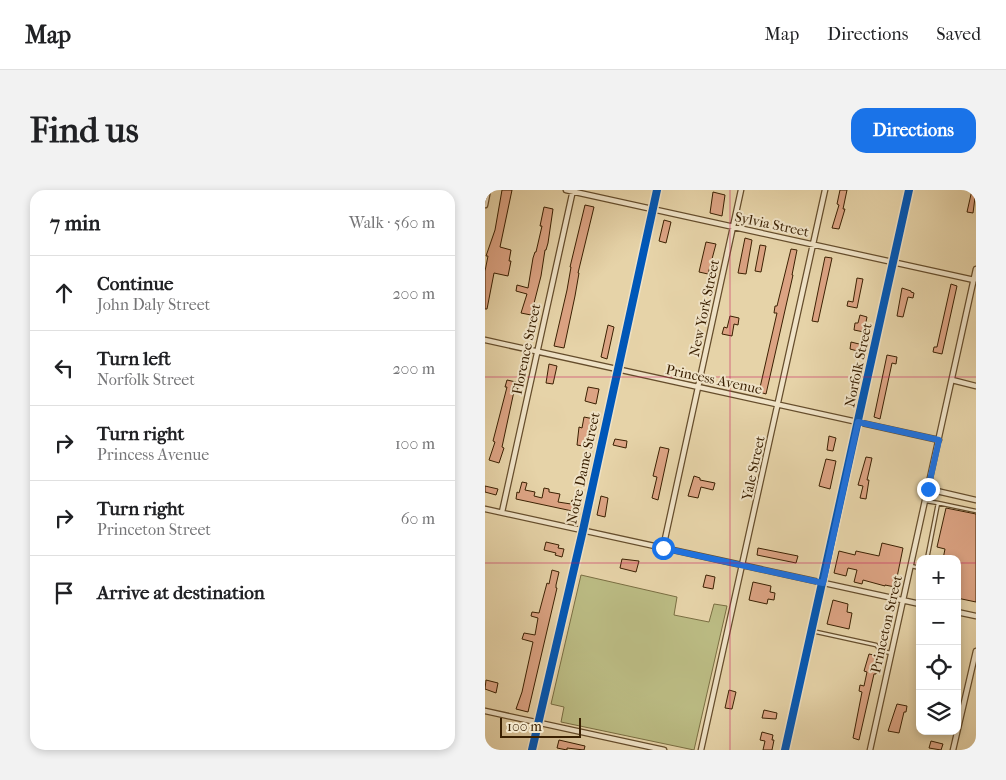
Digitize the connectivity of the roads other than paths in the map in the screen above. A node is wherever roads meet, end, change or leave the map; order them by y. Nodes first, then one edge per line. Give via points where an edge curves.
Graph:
1 (488, 190) edge
2 (566, 190) edge
3 (657, 190) edge
4 (741, 190) edge
5 (825, 190) edge
6 (909, 190) edge
7 (572, 191) edge
8 (485, 204) edge
9 (653, 209) junction
10 (733, 226) junction
11 (813, 244) junction
12 (893, 262) junction
13 (976, 272) edge
14 (974, 280) junction
15 (485, 340) edge
16 (537, 352) junction
17 (618, 370) junction
18 (952, 380) junction
19 (976, 386) edge
20 (698, 387) junction
21 (778, 405) junction
22 (858, 422) junction
23 (939, 440) junction
24 (928, 489) junction
25 (976, 500) edge
26 (926, 501) junction
27 (938, 504) junction
28 (485, 509) edge
29 (976, 511) edge
30 (502, 512) junction
31 (583, 530) junction
32 (663, 548) junction
33 (928, 555) edge
34 (743, 565) junction
35 (911, 566) junction
36 (916, 567) edge
37 (823, 583) junction
38 (903, 600) junction
39 (916, 603) edge
40 (961, 613) edge
41 (976, 616) edge
42 (812, 631) junction
43 (976, 650) edge
44 (891, 653) junction
45 (485, 711) edge
46 (539, 722) junction
47 (532, 750) edge
48 (664, 750) edge
49 (701, 750) edge
50 (785, 750) edge
51 (869, 750) edge
52 (953, 750) edge

1 - 8 street
2 - 7 street, Sylvia Street
3 - 9 street, Notre Dame Street
4 - 10 street, New York Street
5 - 11 street, Yale Street
6 - 12 street, Norfolk Street
7 - 9 street, Sylvia Street
7 - 16 street, Florence Street
9 - 10 street, Sylvia Street
9 - 17 street, Notre Dame Street
10 - 11 street, Sylvia Street
10 - 20 street, New York Street
11 - 12 street, Sylvia Street
11 - 21 street, Yale Street
12 - 14 street, Sylvia Street
12 - 22 street, Norfolk Street
13 - 14 street, Princeton Street
14 - 18 street, Princeton Street
15 - 16 street, Princess Avenue
16 - 17 street, Princess Avenue
16 - 30 street, Florence Street
17 - 20 street, Princess Avenue
17 - 31 street, Notre Dame Street
18 - 19 street
18 - 23 street, Princeton Street
20 - 21 street, Princess Avenue
20 - 32 street, New York Street
21 - 22 street, Princess Avenue
21 - 34 street, Yale Street
22 - 23 street, Princess Avenue
22 - 37 street, Norfolk Street
23 - 24 street, Princeton Street
24 - 25 street
24 - 26 street, Princeton Street
26 - 27 lane
26 - 35 street, Princeton Street
27 - 29 lane
27 - 33 lane
28 - 30 street
30 - 31 street
31 - 32 street
31 - 46 street, Notre Dame Street
32 - 34 street
34 - 37 street
34 - 49 street, Yale Street
35 - 36 lane
35 - 38 street, Princeton Street
37 - 38 street
37 - 42 street, Norfolk Street
38 - 39 street
38 - 44 street, Princeton Street
40 - 41 street
42 - 44 lane via 876,645 881,651
42 - 50 street, Norfolk Street
43 - 52 street
44 - 51 street, Princeton Street
45 - 46 street
46 - 47 street, Notre Dame Street
46 - 48 street

